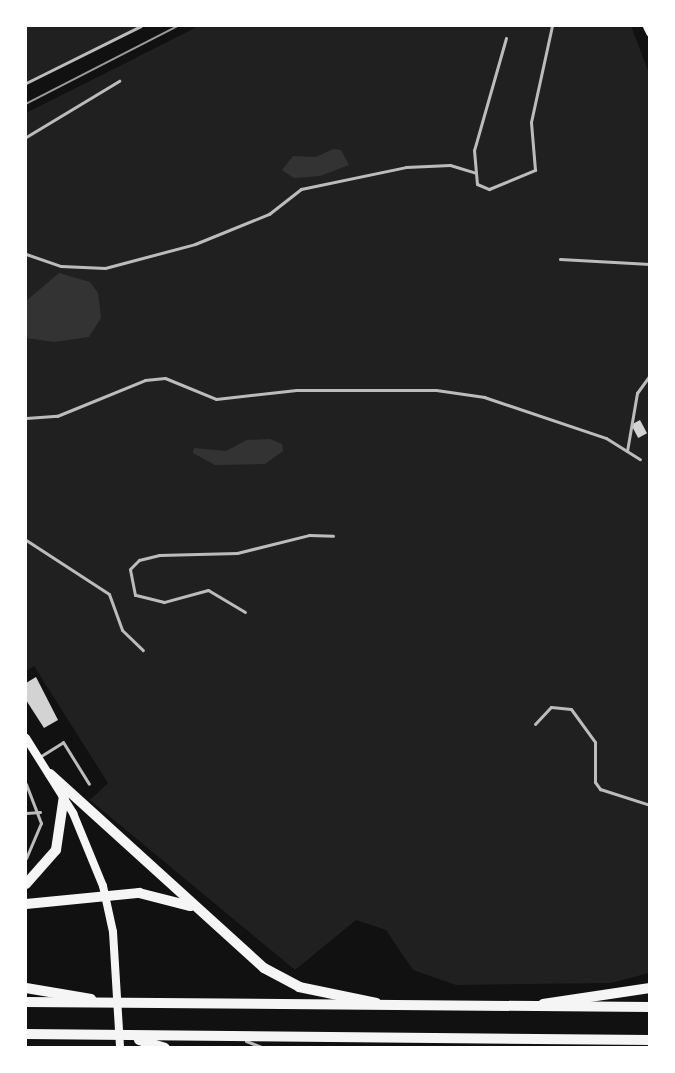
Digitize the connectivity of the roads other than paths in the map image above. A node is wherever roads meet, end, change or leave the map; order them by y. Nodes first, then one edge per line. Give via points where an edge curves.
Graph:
1 (141, 26) edge
2 (552, 26) edge
3 (647, 26) edge
4 (650, 32) edge
5 (506, 38) dead end
6 (119, 81) dead end
7 (26, 83) edge
8 (26, 137) edge
9 (476, 172) junction
10 (26, 254) edge
11 (560, 259) dead end
12 (650, 264) edge
13 (650, 375) edge
14 (26, 418) edge
15 (627, 452) junction
16 (640, 459) dead end
17 (333, 536) dead end
18 (26, 540) edge
19 (245, 612) dead end
20 (143, 650) dead end
21 (535, 724) dead end
22 (26, 738) edge
23 (39, 758) junction
24 (50, 774) junction
25 (26, 784) edge
26 (89, 784) dead end
27 (64, 796) junction
28 (650, 805) edge
29 (40, 812) junction
30 (26, 813) edge
31 (26, 858) edge
32 (26, 884) edge
33 (105, 895) junction
34 (26, 904) edge
35 (193, 907) junction
36 (26, 988) edge
37 (650, 988) edge
38 (26, 1002) edge
39 (106, 1004) junction
40 (650, 1007) edge
41 (393, 1008) junction
42 (516, 1009) junction
43 (26, 1035) edge
44 (124, 1036) junction
45 (242, 1039) junction
46 (650, 1040) edge
47 (120, 1047) edge
48 (165, 1047) edge
49 (264, 1047) edge

1 - 7 lane
2 - 9 lane via 531,122 535,170 489,189 477,184
3 - 4 main road
5 - 9 lane via 474,150
6 - 8 lane
9 - 10 lane via 450,165 406,167 301,189 259,218 195,244 105,268 62,266
11 - 12 lane
13 - 15 lane via 637,393
14 - 15 lane via 57,416 145,380 165,378 216,399 296,390 436,390 484,397 606,438
15 - 16 lane
17 - 19 lane via 309,535 237,553 159,555 139,560 130,569 135,595 164,602 208,590
18 - 20 lane via 109,594 122,630
21 - 28 lane via 551,707 571,709 595,742 594,782 600,789
22 - 23 main road
23 - 24 main road
23 - 26 lane via 63,742
24 - 27 main road
24 - 35 highway
25 - 29 lane
27 - 32 highway via 56,850
27 - 33 main road
29 - 30 lane
29 - 31 lane via 39,836
33 - 34 highway
33 - 35 highway via 146,893
33 - 47 main road via 116,965
35 - 41 highway via 282,980
36 - 39 highway via 54,989
37 - 42 highway
38 - 39 highway
39 - 41 highway
40 - 42 highway
41 - 42 highway
43 - 44 highway
44 - 45 highway
44 - 48 highway
45 - 46 highway
45 - 49 lane

